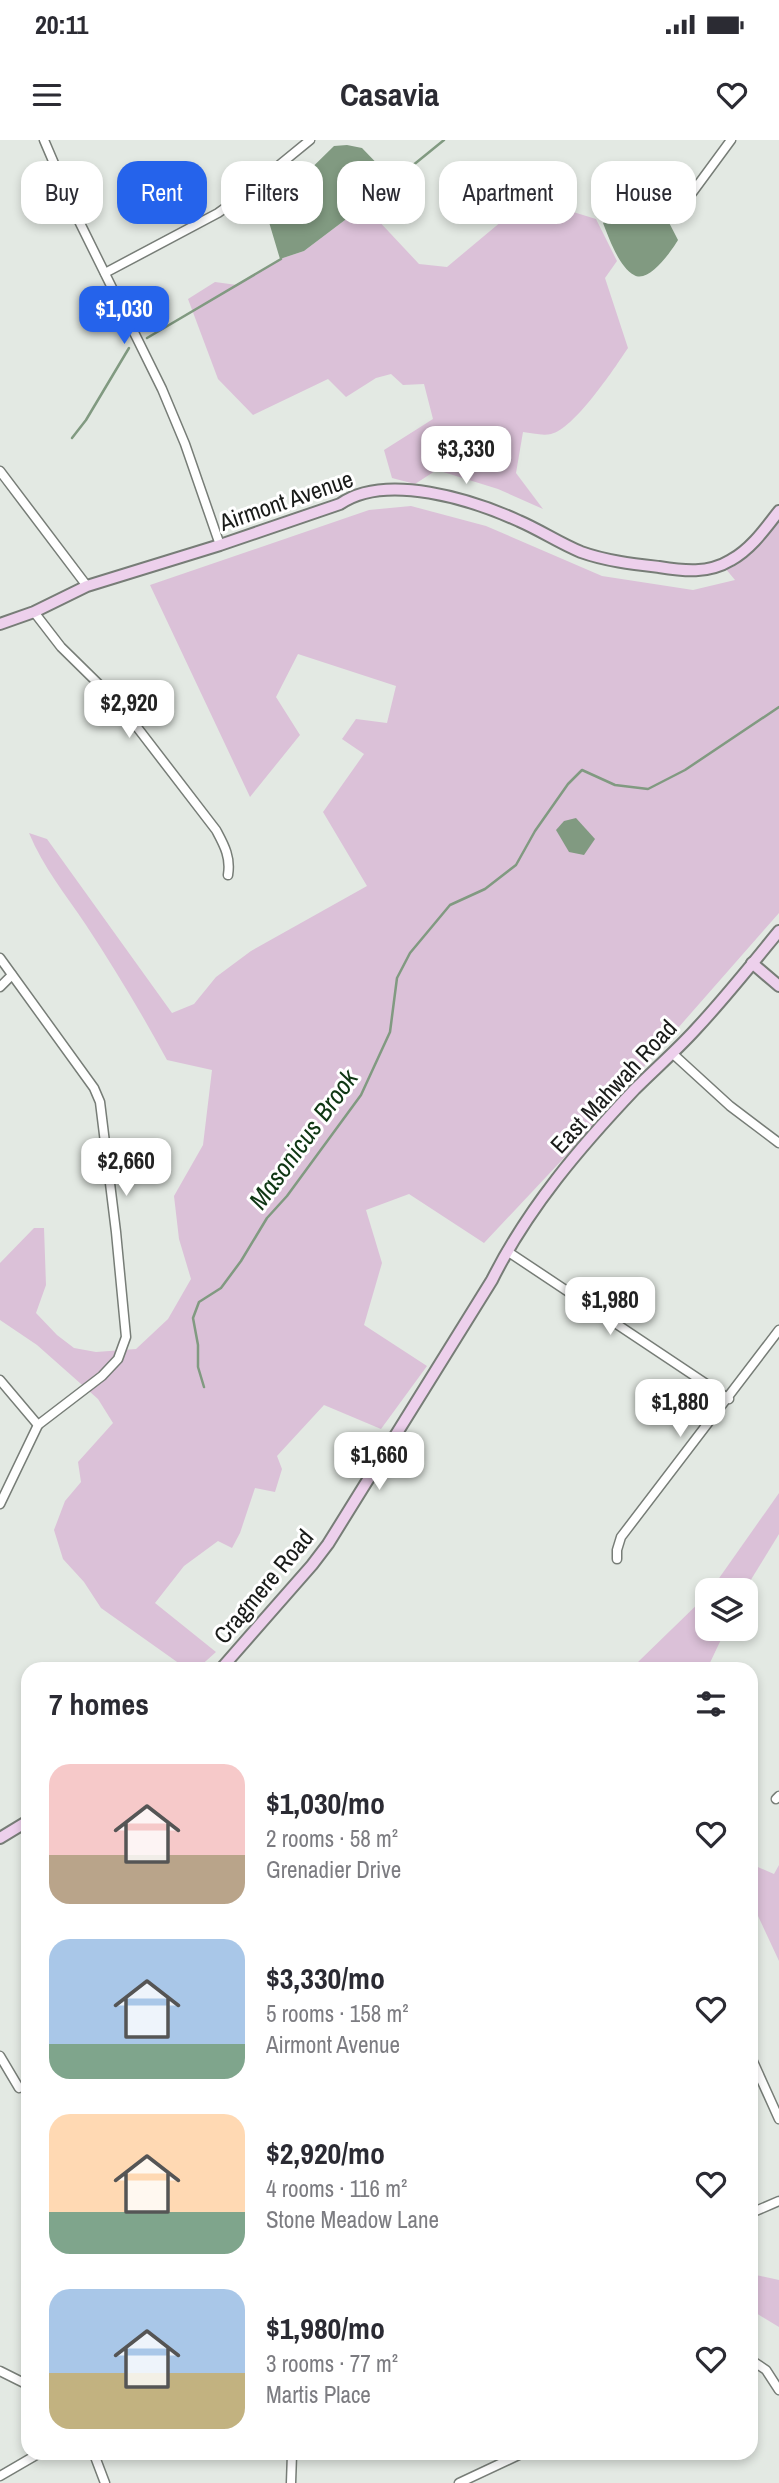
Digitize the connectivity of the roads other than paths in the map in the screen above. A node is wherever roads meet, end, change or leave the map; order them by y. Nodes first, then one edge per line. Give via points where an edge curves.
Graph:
1 (44, 140) edge
2 (310, 140) edge
3 (731, 140) edge
4 (696, 188) edge
5 (105, 273) junction
6 (0, 471) edge
7 (779, 511) edge
8 (220, 545) junction
9 (87, 586) junction
10 (34, 612) junction
11 (0, 624) edge
12 (228, 875) dead end
13 (779, 931) edge
14 (0, 958) edge
15 (752, 963) junction
16 (12, 975) junction
17 (779, 986) edge
18 (0, 987) edge
19 (672, 1054) junction
20 (779, 1143) edge
21 (507, 1251) junction
22 (492, 1280) joint
23 (779, 1330) edge
24 (0, 1380) edge
25 (729, 1399) junction
26 (38, 1424) junction
27 (0, 1504) edge
28 (617, 1559) dead end
29 (227, 1662) edge
30 (21, 1825) edge
31 (0, 1838) edge
32 (0, 2056) edge
33 (758, 2072) edge
34 (19, 2088) dead end
35 (779, 2119) edge
36 (779, 2201) edge
37 (758, 2210) edge
38 (758, 2365) edge
39 (0, 2371) edge
40 (21, 2382) edge
41 (779, 2390) edge
42 (28, 2460) edge
43 (97, 2460) edge
44 (292, 2460) edge
45 (508, 2460) edge
46 (0, 2476) edge
47 (105, 2483) edge
48 (291, 2483) edge
49 (459, 2483) edge

1 - 5 street
2 - 5 street via 218,213
3 - 4 street
5 - 8 street via 185,444
6 - 9 street
7 - 8 street, Airmont Avenue via 752,544 730,561 686,572 592,556 498,513 447,496 394,488 357,495
8 - 9 street, Airmont Avenue
9 - 10 street, Airmont Avenue
10 - 11 street, Airmont Avenue
10 - 12 street via 61,648 120,705 216,830 230,863
13 - 15 street, East Mahwah Road
14 - 16 street
15 - 17 street
15 - 19 street, East Mahwah Road
16 - 18 street
16 - 26 street via 100,1102 126,1337 118,1359 102,1376
19 - 20 street
19 - 21 street, East Mahwah Road via 571,1159
21 - 22 street, East Mahwah Road
21 - 25 street
22 - 29 street, Cragmere Road via 328,1544
23 - 25 street
24 - 26 street
25 - 28 street via 621,1537
26 - 27 street
30 - 31 street
32 - 34 street
33 - 35 street
36 - 37 street
38 - 41 street
39 - 40 street
42 - 46 street
43 - 47 street
44 - 48 street
45 - 49 street

